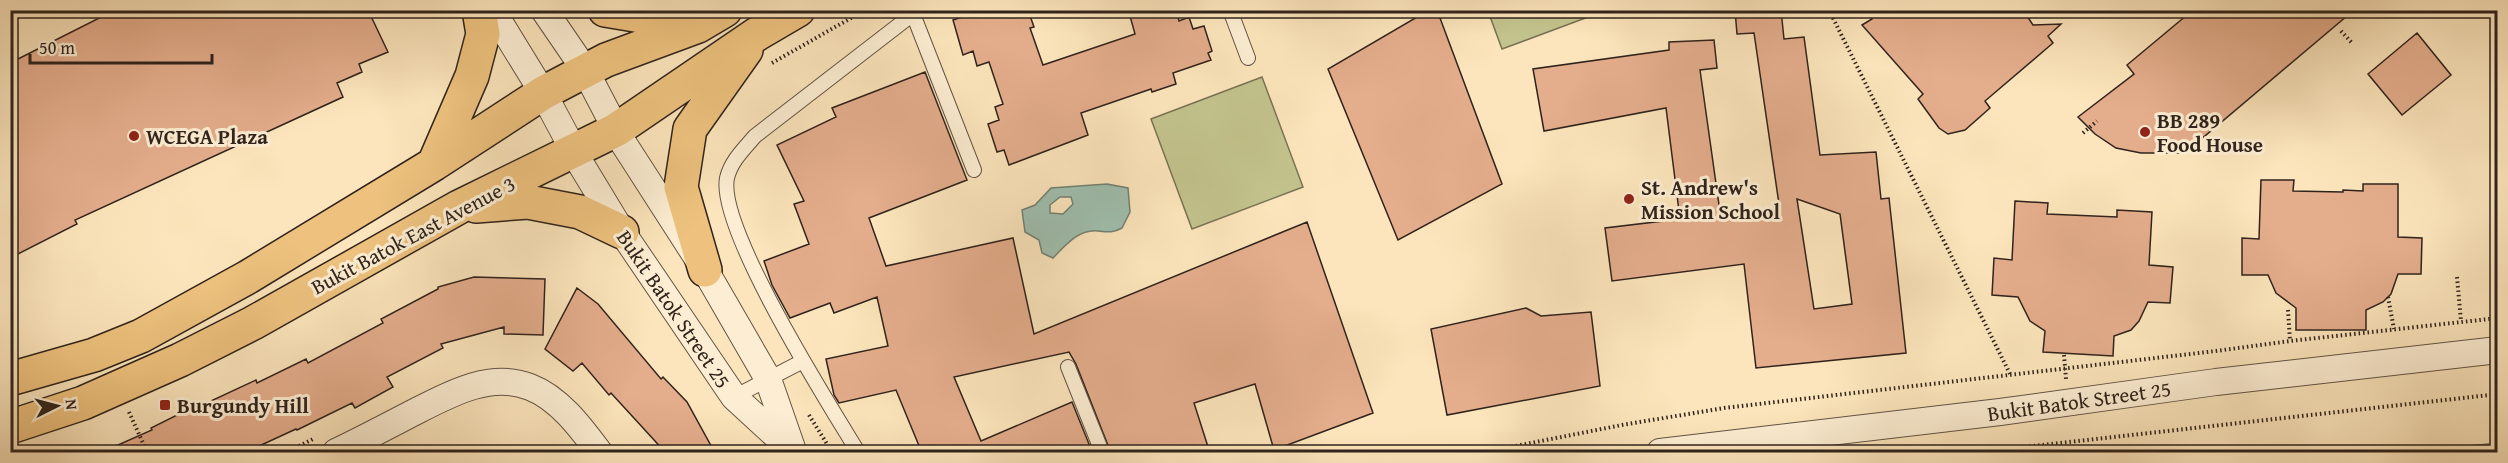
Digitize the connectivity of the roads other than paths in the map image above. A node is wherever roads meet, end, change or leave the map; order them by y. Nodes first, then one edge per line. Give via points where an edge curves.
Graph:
1 (479, 10) edge
2 (492, 10) edge
3 (544, 10) edge
4 (605, 10) edge
5 (798, 10) edge
6 (1053, 10) edge
7 (1068, 10) edge
8 (1230, 10) edge
9 (918, 12) edge
10 (712, 18) edge
11 (757, 34) junction
12 (1248, 58) dead end
13 (585, 70) junction
14 (543, 93) junction
15 (616, 130) junction
16 (574, 152) junction
17 (434, 164) junction
18 (974, 170) dead end
19 (459, 207) junction
20 (622, 232) junction
21 (705, 270) junction
22 (2498, 350) edge
23 (803, 361) junction
24 (1068, 367) dead end
25 (10, 379) edge
26 (768, 379) junction
27 (734, 397) junction
28 (10, 427) edge
29 (794, 452) edge
30 (336, 453) edge
31 (599, 453) edge
32 (858, 453) edge
33 (1102, 453) edge
34 (1660, 453) edge

1 - 17 main road via 483,34 478,56
2 - 14 street, Bukit Batok Street 25
3 - 13 street, Bukit Batok Street 25
4 - 10 main road
5 - 11 main road, Bukit Batok East Avenue 3
6 - 7 lane
8 - 12 lane
9 - 18 lane
9 - 23 lane via 755,136 734,161 727,178 727,199 743,246
10 - 13 main road, Bukit Batok East Avenue 3
11 - 15 main road, Bukit Batok East Avenue 3
11 - 21 main road via 690,129 681,187
13 - 14 main road, Bukit Batok East Avenue 3
13 - 15 street, Bukit Batok Street 25
14 - 16 street, Bukit Batok Street 25
14 - 17 main road, Bukit Batok East Avenue 3
15 - 16 main road, Bukit Batok East Avenue 3
15 - 21 street, Bukit Batok Street 25
16 - 19 main road, Bukit Batok East Avenue 3
16 - 20 street, Bukit Batok Street 25
17 - 25 main road, Bukit Batok East Avenue 3 via 248,277 141,336 94,355
19 - 20 main road via 528,202 580,212
19 - 28 main road, Bukit Batok East Avenue 3 via 180,360 83,403
20 - 27 street, Bukit Batok Street 25
21 - 26 street, Bukit Batok Street 25
22 - 34 street, Bukit Batok Street 25
23 - 26 lane
23 - 32 lane
24 - 33 lane
26 - 27 lane
26 - 29 street, Bukit Batok Street 25
27 - 29 street, Bukit Batok Street 25
30 - 31 street via 452,394 497,382 515,382 544,394

